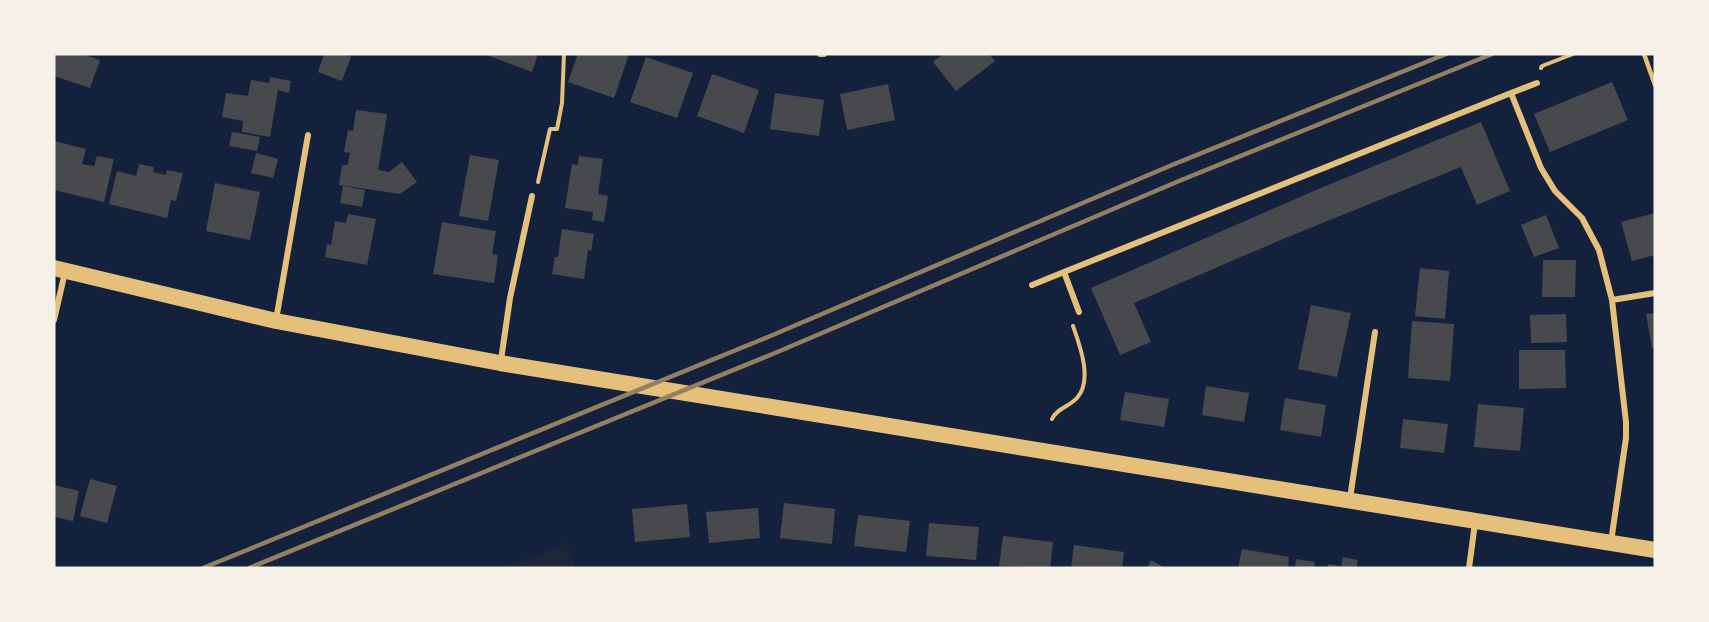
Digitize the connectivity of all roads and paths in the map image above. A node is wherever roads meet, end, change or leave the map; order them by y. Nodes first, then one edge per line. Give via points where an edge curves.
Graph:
1 (564, 54) edge
2 (1573, 54) edge
3 (1644, 54) edge
4 (1537, 83) joint
5 (1655, 85) edge
6 (1511, 93) junction
7 (308, 135) dead end
8 (532, 196) joint
9 (60, 269) edge
10 (1064, 272) junction
11 (1032, 285) dead end
12 (1655, 293) edge
13 (1612, 300) junction
14 (1079, 312) joint
15 (54, 320) edge
16 (276, 321) junction
17 (1375, 332) dead end
18 (500, 363) junction
19 (1052, 419) dead end
20 (1350, 502) junction
21 (1475, 522) junction
22 (1611, 543) junction
23 (1655, 550) edge
24 (1469, 568) edge

1 - 8 path via 557,129 550,129
2 - 4 path via 1542,66
3 - 5 lane
4 - 6 street
6 - 10 street
6 - 13 street via 1548,181 1592,234
7 - 16 street
8 - 18 street
9 - 15 street
9 - 16 highway
10 - 11 street
10 - 14 street
12 - 13 street
13 - 22 street via 1626,438
14 - 19 path via 1072,325 1084,360 1082,385 1076,400
16 - 18 highway
17 - 20 street
18 - 20 highway
20 - 21 highway
21 - 22 highway
21 - 24 street
22 - 23 highway

